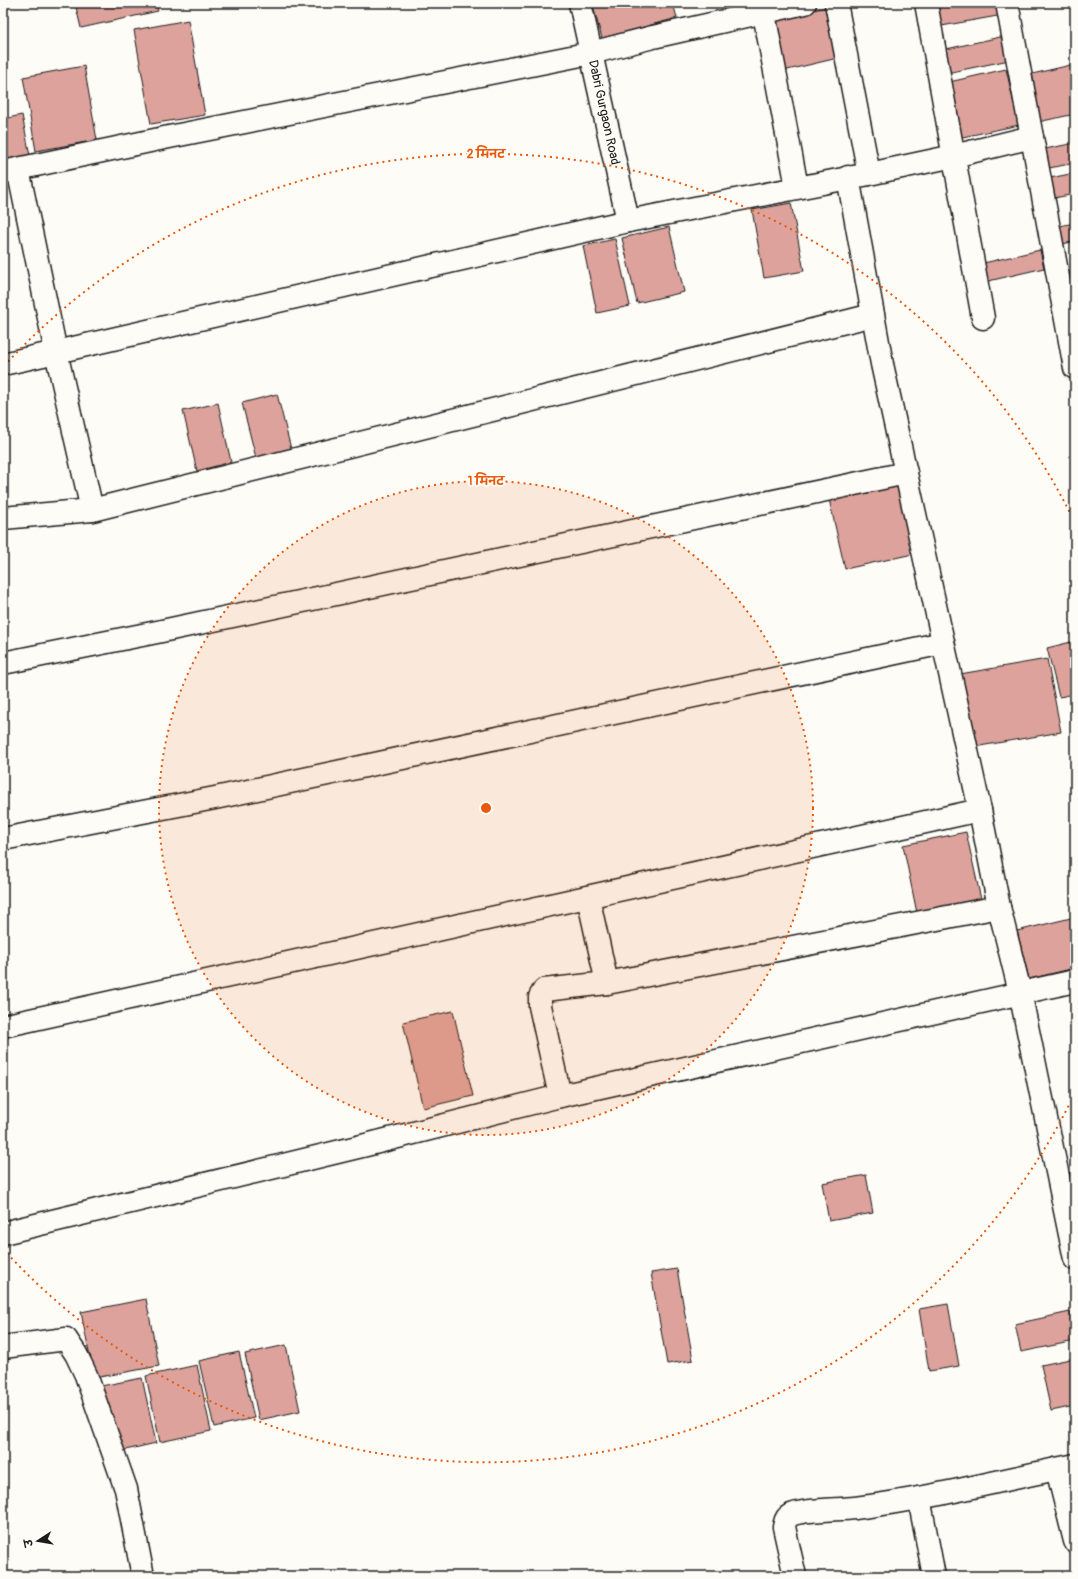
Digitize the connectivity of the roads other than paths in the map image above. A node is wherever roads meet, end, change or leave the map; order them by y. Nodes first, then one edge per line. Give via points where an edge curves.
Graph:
1 (580, 3) edge
2 (804, 3) edge
3 (836, 3) edge
4 (926, 3) edge
5 (1007, 3) edge
6 (763, 8) edge
7 (591, 53) junction
8 (1032, 136) junction
9 (954, 156) junction
10 (11, 171) edge
11 (869, 174) junction
12 (848, 177) junction
13 (797, 187) junction
14 (628, 221) junction
15 (873, 315) junction
16 (982, 318) dead end
17 (56, 352) junction
18 (3, 364) edge
19 (1075, 368) edge
20 (906, 473) junction
21 (92, 510) junction
22 (3, 518) edge
23 (943, 643) junction
24 (3, 663) edge
25 (980, 810) junction
26 (3, 839) edge
27 (588, 897) junction
28 (999, 907) junction
29 (1075, 981) edge
30 (607, 983) junction
31 (1020, 992) junction
32 (3, 1026) edge
33 (560, 1096) junction
34 (3, 1233) edge
35 (1075, 1259) edge
36 (3, 1347) edge
37 (1066, 1467) edge
38 (919, 1498) junction
39 (1075, 1541) edge
40 (143, 1576) edge
41 (794, 1576) edge
42 (934, 1576) edge

1 - 7 street, Dabri Gurgaon Road
2 - 6 street
3 - 11 street
4 - 9 street
5 - 8 street
6 - 7 street
6 - 13 street
7 - 10 street
7 - 14 street, Dabri Gurgaon Road
8 - 9 street
8 - 19 street
9 - 11 street
9 - 16 street
10 - 17 street
11 - 12 street
12 - 13 street
12 - 15 street
13 - 14 street
14 - 17 street
15 - 20 street
15 - 21 street
17 - 18 street
17 - 21 street
20 - 23 street
20 - 24 street via 165,631
21 - 22 street
23 - 25 street
23 - 26 street via 230,794
25 - 27 street
25 - 28 street
27 - 30 street
27 - 32 street
28 - 30 street
28 - 31 street
29 - 31 street
30 - 33 street via 544,990 540,996
31 - 33 street
31 - 35 street
33 - 34 street
36 - 40 street via 66,1339 76,1354 86,1375 126,1489
37 - 38 street
37 - 39 street
38 - 41 street via 789,1516 785,1519 784,1527
38 - 42 street

